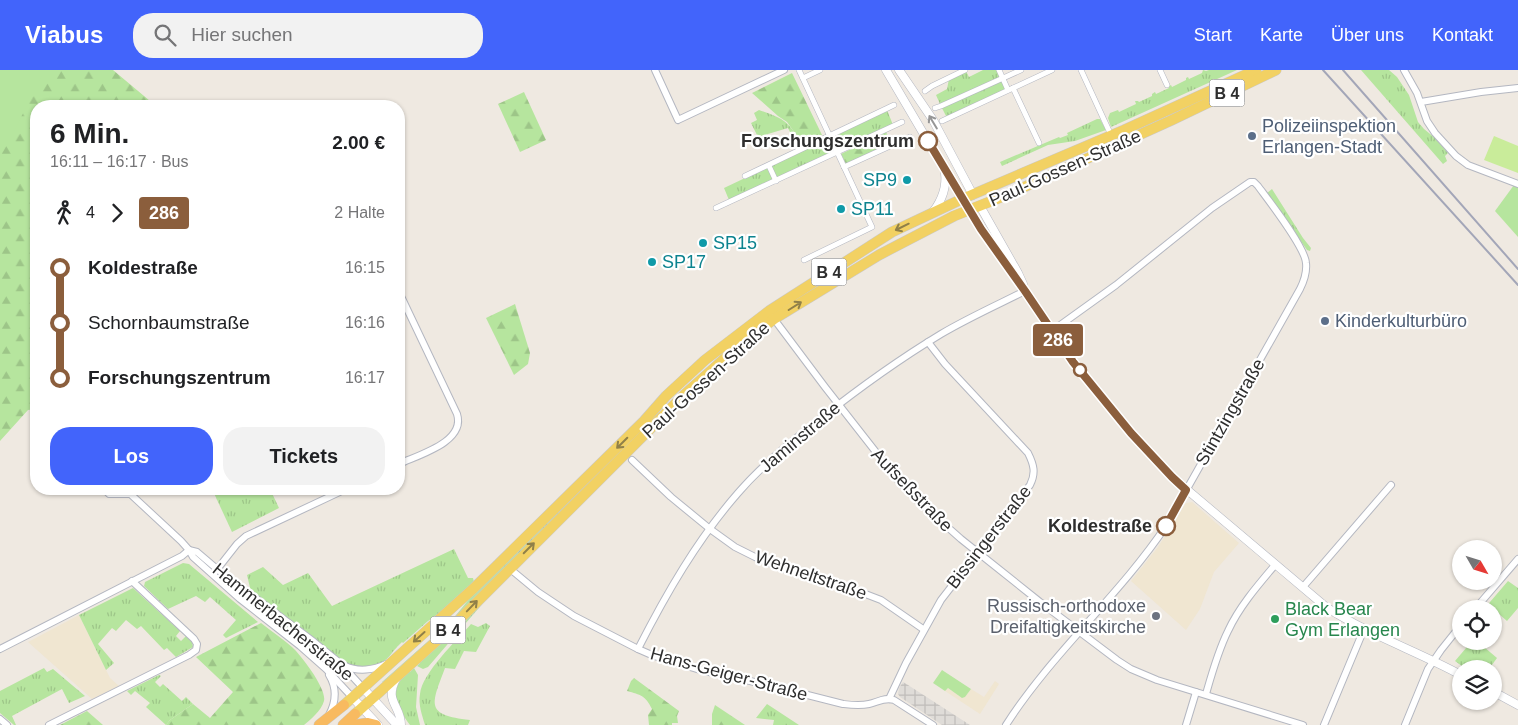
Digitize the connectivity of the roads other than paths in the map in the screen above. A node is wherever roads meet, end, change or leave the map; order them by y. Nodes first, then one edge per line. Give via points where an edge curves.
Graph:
1 (655, 70) edge
2 (784, 70) edge
3 (799, 70) edge
4 (820, 70) edge
5 (886, 70) edge
6 (965, 70) edge
7 (999, 70) edge
8 (1020, 70) edge
9 (1052, 70) edge
10 (1081, 70) edge
11 (1160, 70) edge
12 (1256, 70) edge
13 (1276, 70) edge
14 (1404, 70) edge
15 (899, 71) edge
16 (803, 78) junction
17 (1002, 78) junction
18 (1167, 85) dead end
19 (1518, 88) edge
20 (1011, 89) junction
21 (925, 91) dead end
22 (1421, 102) junction
23 (894, 105) dead end
24 (935, 108) dead end
25 (1176, 112) junction
26 (942, 121) dead end
27 (902, 122) dead end
28 (830, 136) junction
29 (1111, 136) junction
30 (910, 137) dead end
31 (1039, 143) dead end
32 (837, 152) junction
33 (769, 166) junction
34 (844, 168) junction
35 (945, 171) junction
36 (746, 176) dead end
37 (776, 181) junction
38 (1518, 184) edge
39 (973, 195) junction
40 (962, 199) junction
41 (980, 206) junction
42 (716, 208) dead end
43 (969, 210) junction
44 (933, 212) junction
45 (871, 246) junction
46 (879, 255) junction
47 (804, 260) dead end
48 (1025, 291) junction
49 (405, 304) edge
50 (774, 319) junction
51 (1052, 331) junction
52 (928, 342) junction
53 (674, 389) junction
54 (681, 398) junction
55 (838, 405) junction
56 (632, 460) dead end
57 (405, 461) edge
58 (1391, 485) dead end
59 (1186, 490) junction
60 (131, 495) edge
61 (333, 495) edge
62 (710, 530) junction
63 (189, 550) junction
64 (977, 552) junction
65 (1518, 559) edge
66 (1275, 564) junction
67 (509, 568) junction
68 (215, 572) junction
69 (132, 581) junction
70 (1303, 587) junction
71 (1483, 600) edge
72 (923, 629) junction
73 (1364, 629) junction
74 (1080, 632) junction
75 (1452, 636) edge
76 (0, 649) edge
77 (638, 649) junction
78 (394, 660) junction
79 (1433, 660) junction
80 (340, 663) junction
81 (326, 670) junction
82 (1452, 670) edge
83 (399, 675) junction
84 (363, 688) junction
85 (1196, 692) junction
86 (1206, 694) junction
87 (1502, 696) edge
88 (352, 697) junction
89 (889, 698) junction
90 (373, 699) junction
91 (344, 705) joint
92 (1518, 705) edge
93 (359, 711) junction
94 (0, 718) edge
95 (322, 723) edge
96 (375, 723) edge
97 (7, 725) edge
98 (49, 725) edge
99 (343, 725) edge
100 (353, 725) edge
101 (399, 725) edge
102 (934, 725) edge
103 (1006, 725) edge
104 (1186, 725) edge
105 (1304, 725) edge
106 (1324, 725) edge
107 (1405, 725) edge

1 - 2 street via 678,120
3 - 16 street
4 - 16 street
5 - 35 street
6 - 21 street
7 - 17 street
8 - 17 street
9 - 20 street
10 - 29 street
11 - 18 street
12 - 25 main road, Paul-Gossen-Straße / B 4
13 - 25 main road, Paul-Gossen-Straße / B 4
14 - 22 street
39 -> 15 street via 933,120
16 - 28 street
17 - 20 street
17 - 24 street
19 - 22 street
20 - 26 street
20 - 31 street
22 - 38 street via 1435,133 1460,160
23 - 28 street
25 - 29 main road, Paul-Gossen-Straße / B 4
25 - 41 main road, Paul-Gossen-Straße / B 4
27 - 32 street
28 - 32 street
28 - 33 street
29 - 39 main road, Paul-Gossen-Straße / B 4
30 - 34 street
32 - 34 street
32 - 37 street
33 - 36 street
33 - 37 street
34 - 47 street via 872,227
35 - 40 street
35 - 44 street via 944,190
37 - 42 street
39 - 40 main road, Paul-Gossen-Straße / B 4
39 - 41 main road
40 - 43 main road
40 - 44 main road, Paul-Gossen-Straße / B 4
41 - 43 main road, Paul-Gossen-Straße / B 4
41 - 48 street via 1020,276
43 - 46 main road, Paul-Gossen-Straße / B 4
43 - 48 street
44 -> 45 main road, Paul-Gossen-Straße / B 4
45 - 46 main road via 879,247
45 - 53 main road, Paul-Gossen-Straße / B 4 via 769,311 705,360
50 -> 46 main road, Paul-Gossen-Straße / B 4
48 - 51 street
48 - 52 street, Jaminstraße
49 - 57 street via 459,423 445,443
50 - 54 main road, Paul-Gossen-Straße / B 4
50 - 55 street, Aufseßstraße
51 - 59 street via 1131,433
51 - 59 street, Stintzingstraße via 1246,184 1254,182 1263,192 1302,248 1306,274
52 - 55 street, Jaminstraße
52 - 64 street, Bissingerstraße via 1032,461 1034,470 1030,485
53 - 54 main road via 675,397
53 -> 78 main road, Paul-Gossen-Straße / B 4 via 496,566
67 -> 54 main road, Paul-Gossen-Straße / B 4
55 - 62 street, Jaminstraße via 785,446 739,492
55 - 64 street, Aufseßstraße via 896,479
56 - 62 street, Wehneltstraße
58 - 70 street
59 - 66 street
59 - 74 street, Stintzingstraße via 1155,542
60 - 63 street, Hammerbacherstraße
61 - 68 street via 246,536
62 - 72 street, Wehneltstraße via 740,550 770,564 829,580 881,600
62 - 77 street, Jaminstraße via 665,597
63 - 68 street, Hammerbacherstraße via 193,557
63 - 69 street
64 - 72 street, Bissingerstraße
64 - 74 street, Aufseßstraße
65 - 71 street
66 - 70 street
66 - 86 street via 1228,630
67 - 77 street, Hans-Geiger-Straße via 574,616
83 -> 67 main road, Paul-Gossen-Straße / B 4 via 450,629
68 - 80 street, Hammerbacherstraße
68 - 81 street, Hammerbacherstraße
69 - 76 street
69 - 98 street via 194,639 196,650
70 - 73 street via 1326,607
72 - 89 street, Bissingerstraße
73 - 79 street
73 - 106 street
74 - 85 street, Aufseßstraße via 1131,669
74 - 103 street, Stintzingstraße via 1027,694
75 - 79 street
77 - 89 street, Hans-Geiger-Straße via 691,668 843,704 868,704
78 - 80 street, Paul-Gossen-Straße via 366,670
78 - 84 main road, Paul-Gossen-Straße / B 4
79 - 82 street
79 - 107 street
80 - 84 street, Hammerbacherstraße
81 - 88 street, Hammerbacherstraße
81 - 95 street, Hammerbacherstraße via 334,686 335,697 333,707
83 - 90 main road, Paul-Gossen-Straße
83 - 101 street via 391,696 400,716
84 - 88 main road, Paul-Gossen-Straße
84 - 90 street, Hammerbacherstraße
85 - 86 street, Aufseßstraße
85 - 104 street
86 - 105 street, Aufseßstraße
87 - 92 street
88 - 91 main road, Paul-Gossen-Straße
88 - 93 street
89 - 102 street
90 - 93 main road, Paul-Gossen-Straße
90 - 101 street, Hammerbacherstraße
91 - 95 highway
93 - 96 street
93 - 99 highway
94 - 97 street
96 - 100 highway

